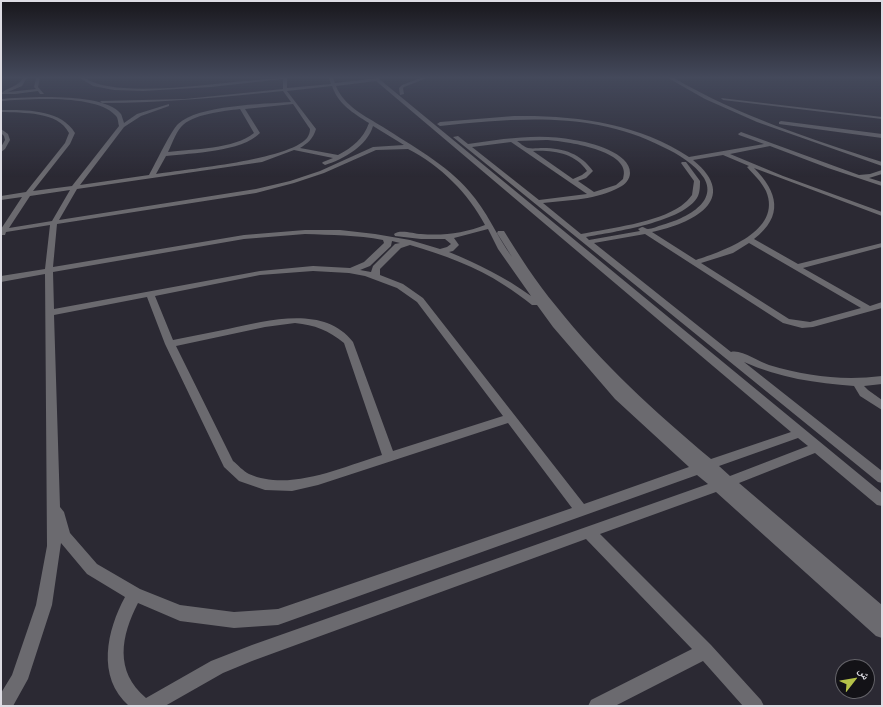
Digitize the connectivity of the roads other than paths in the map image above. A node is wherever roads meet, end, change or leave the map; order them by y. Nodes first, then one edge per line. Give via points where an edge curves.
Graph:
1 (1, 111) edge
2 (116, 111) edge
3 (150, 111) edge
4 (219, 111) edge
5 (244, 111) edge
6 (300, 111) edge
7 (353, 111) edge
8 (359, 111) edge
9 (416, 111) edge
10 (423, 111) edge
11 (735, 111) edge
12 (815, 111) edge
13 (823, 111) edge
14 (882, 118) edge
15 (775, 120) dead end
16 (371, 123) junction
17 (781, 123) junction
18 (122, 126) junction
19 (442, 126) junction
20 (828, 129) junction
21 (1, 131) edge
22 (810, 133) dead end
23 (741, 134) dead end
24 (817, 135) dead end
25 (882, 136) edge
26 (363, 140) junction
27 (512, 140) junction
28 (769, 145) junction
29 (467, 146) junction
30 (410, 147) junction
31 (375, 148) junction
32 (295, 149) junction
33 (1, 150) edge
34 (528, 150) junction
35 (724, 153) junction
36 (164, 154) junction
37 (339, 157) junction
38 (690, 159) junction
39 (743, 161) junction
40 (882, 164) edge
41 (882, 172) edge
42 (855, 175) junction
43 (151, 177) junction
44 (882, 178) edge
45 (572, 181) junction
46 (882, 184) edge
47 (74, 188) junction
48 (592, 194) junction
49 (27, 195) junction
50 (1, 198) edge
51 (538, 202) junction
52 (882, 214) edge
53 (55, 219) junction
54 (636, 224) junction
55 (490, 226) junction
56 (3, 229) edge
57 (645, 231) junction
58 (580, 236) junction
59 (446, 237) junction
60 (386, 239) junction
61 (750, 240) junction
62 (588, 242) junction
63 (409, 243) junction
64 (882, 245) edge
65 (441, 252) junction
66 (695, 263) junction
67 (796, 267) junction
68 (49, 268) junction
69 (351, 271) junction
70 (1, 272) edge
71 (376, 277) junction
72 (1, 279) edge
73 (150, 294) junction
74 (882, 305) edge
75 (869, 309) junction
76 (50, 313) junction
77 (548, 314) junction
78 (170, 344) junction
79 (722, 349) junction
80 (882, 380) edge
81 (857, 383) junction
82 (882, 406) edge
83 (511, 418) junction
84 (651, 420) junction
85 (800, 433) junction
86 (817, 447) junction
87 (389, 457) junction
88 (704, 467) junction
89 (882, 478) edge
90 (723, 484) junction
91 (53, 499) junction
92 (882, 501) edge
93 (581, 510) junction
94 (760, 516) junction
95 (590, 533) junction
96 (135, 594) junction
97 (882, 615) edge
98 (882, 630) edge
99 (705, 652) junction
100 (3, 706) edge
101 (142, 706) edge
102 (148, 706) edge
103 (597, 706) edge
104 (755, 706) edge

1 - 49 street via 42,114 64,122 71,129 68,143
2 - 18 street via 121,116
3 - 18 street
4 - 36 street via 181,122
5 - 36 street via 256,133 251,139 236,144
6 - 32 street via 313,129 308,140
7 - 16 street
8 - 84 street via 435,159 472,191 565,324
9 - 85 street
10 - 19 street
11 - 40 street
12 - 14 street
13 - 14 street
15 - 17 street
16 - 26 street
16 - 30 street
17 - 20 street
17 - 22 street
18 - 47 street
19 - 29 street
19 - 38 street via 528,117 588,121 644,136
19 - 54 street via 510,120 567,121 610,128 655,144 693,170 698,181 698,191 692,201 679,211 660,219
20 - 24 street
20 - 25 street
21 - 33 street via 8,135 9,139
23 - 28 street
26 - 31 street via 375,143
26 - 37 street
27 - 29 street
27 - 34 street
27 - 48 street via 552,138 573,141 592,145 620,159 626,166 626,180 613,188
28 - 35 street
28 - 42 street
29 - 51 street
30 - 31 street
30 - 55 street via 448,174 466,191
31 - 53 street via 322,172 256,191
32 - 37 street
32 - 43 street via 246,163
34 - 45 street
34 - 45 street via 555,150 579,159 590,171 581,179
35 - 38 street
35 - 39 street
36 - 43 street
37 - 53 street via 311,169 252,186
38 - 57 street via 708,179 710,199 690,217
39 - 52 street
39 - 61 street via 759,175 769,190 772,206 768,222
41 - 42 street via 871,176
42 - 46 street
43 - 47 street
44 - 46 street via 879,180
45 - 48 street
47 - 49 street
47 - 53 street
48 - 51 street
49 - 50 street
49 - 56 street
51 - 58 street
53 - 56 street
53 - 68 street
54 - 57 street
54 - 58 street
55 - 59 street via 464,235
55 - 77 street via 502,249
57 - 62 street
57 - 66 street
58 - 62 street
59 - 65 street via 455,245
59 - 68 street via 428,238 338,227 269,228
60 - 63 street
60 - 68 street via 337,233 270,234
60 - 69 street via 388,244 367,264
61 - 66 street via 729,252
61 - 67 street
62 - 79 street
63 - 65 street
63 - 71 street via 398,246 376,268
64 - 67 street
65 - 77 street via 480,267 516,287
66 - 75 street via 779,318 794,324 810,325
67 - 75 street
68 - 70 street
68 - 72 street
68 - 76 street
69 - 71 street
69 - 73 street via 295,268 260,272
71 - 83 street via 400,286 420,300
73 - 76 street
73 - 78 street
74 - 75 street
76 - 91 street
77 - 84 street via 619,396
78 - 87 street via 228,464 243,477 265,485 292,486
78 - 87 street via 278,321 305,321 335,330 348,342
79 - 81 street via 764,367 811,379
79 - 89 street
80 - 81 street
81 - 82 street via 864,393
83 - 87 street
83 - 93 street
84 - 88 street
85 - 86 street
85 - 88 street
86 - 90 street
86 - 92 street
88 - 90 street
88 - 93 street
90 - 94 street
90 - 95 street
91 - 96 street via 64,536 92,569
91 - 100 street via 54,546 44,605 19,679
93 - 96 street via 278,617 234,620 180,613
94 - 97 street
94 - 98 street
95 - 99 street
95 - 102 street via 217,666
96 - 101 street via 124,614 117,635 115,656 119,676 128,693
99 - 103 street
99 - 104 street

